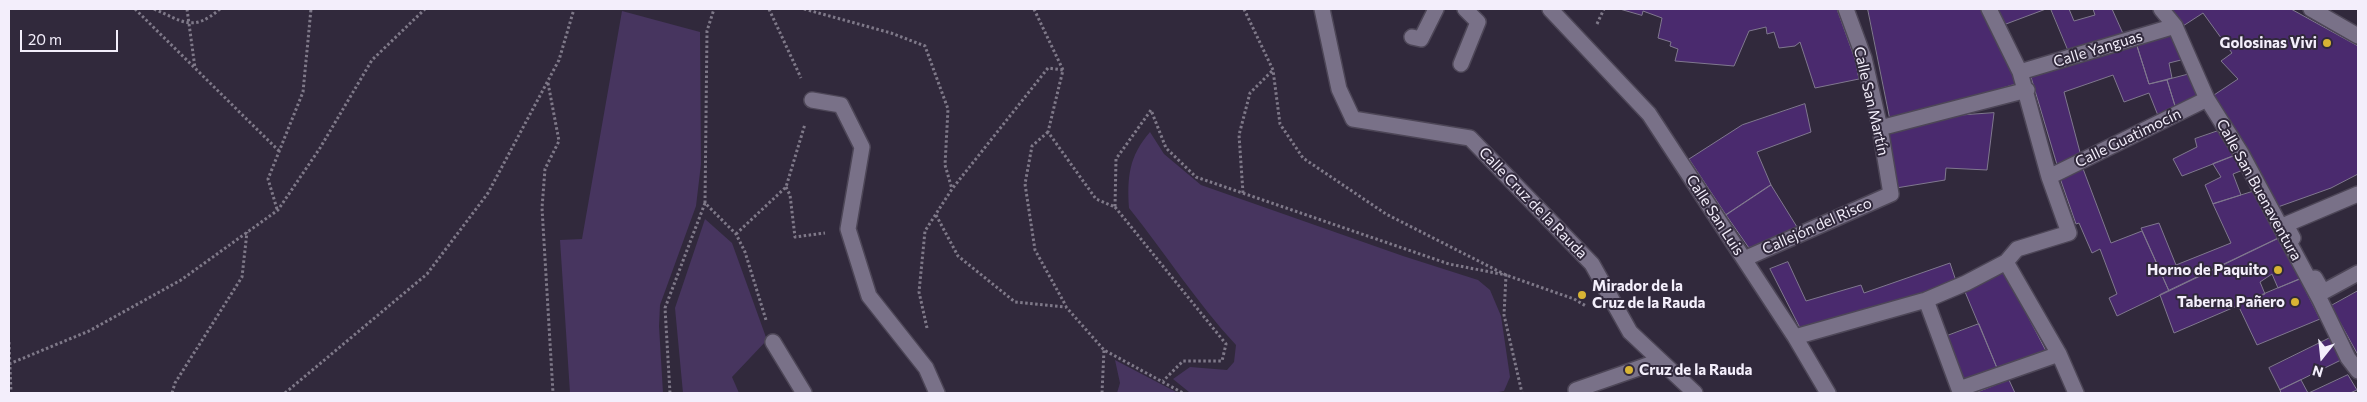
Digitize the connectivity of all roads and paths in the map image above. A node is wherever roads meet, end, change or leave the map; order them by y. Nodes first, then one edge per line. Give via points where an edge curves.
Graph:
1 (135, 9) edge
2 (154, 9) edge
3 (187, 9) edge
4 (220, 9) edge
5 (311, 9) edge
6 (425, 9) edge
7 (574, 9) edge
8 (714, 9) edge
9 (769, 9) edge
10 (804, 9) edge
11 (1034, 9) edge
12 (1244, 9) edge
13 (1322, 9) edge
14 (1436, 9) edge
15 (1465, 9) edge
16 (1550, 9) edge
17 (1846, 9) edge
18 (1989, 9) edge
19 (2160, 9) edge
20 (2311, 9) edge
21 (191, 24) junction
22 (2175, 26) junction
23 (2358, 36) edge
24 (1412, 37) dead end
25 (1461, 64) dead end
26 (195, 68) junction
27 (1063, 70) junction
28 (1273, 70) junction
29 (2020, 72) junction
30 (548, 82) junction
31 (2027, 90) junction
32 (2206, 99) junction
33 (812, 100) junction
34 (1880, 128) junction
35 (1048, 132) junction
36 (279, 151) junction
37 (2049, 177) junction
38 (2358, 184) edge
39 (786, 187) junction
40 (952, 190) junction
41 (1243, 193) junction
42 (1891, 194) joint
43 (2358, 194) edge
44 (705, 203) junction
45 (1116, 207) junction
46 (278, 210) junction
47 (936, 215) junction
48 (2275, 219) junction
49 (848, 229) junction
50 (247, 232) junction
51 (736, 234) junction
52 (1744, 259) junction
53 (2006, 262) junction
54 (2358, 273) edge
55 (1506, 275) junction
56 (2358, 280) edge
57 (1926, 300) junction
58 (2320, 300) junction
59 (1066, 307) junction
60 (1590, 308) dead end
61 (928, 331) dead end
62 (1795, 336) junction
63 (9, 342) edge
64 (773, 342) joint
65 (1104, 350) junction
66 (2059, 354) junction
67 (1659, 361) junction
68 (10, 364) edge
69 (2358, 371) edge
70 (1163, 382) junction
71 (1576, 390) dead end
72 (11, 393) edge
73 (172, 393) edge
74 (286, 393) edge
75 (553, 393) edge
76 (670, 393) edge
77 (804, 393) edge
78 (937, 393) edge
79 (1102, 393) edge
80 (1182, 393) edge
81 (1522, 393) edge
82 (1695, 393) edge
83 (1828, 393) edge
84 (2076, 393) edge

1 - 26 path
2 - 21 path
3 - 21 path
4 - 21 path via 207,20
5 - 36 path via 303,92
6 - 46 path via 372,60 320,148
7 - 30 path via 559,60
8 - 44 path via 707,31
9 - 33 path
10 - 40 path via 891,32 925,46 948,110 945,165
11 - 27 path
12 - 28 path
13 - 67 street, Calle Cruz de la Rauda via 1339,88 1353,119 1470,138 1592,264 1630,332
14 - 24 street via 1421,39
15 - 25 street via 1478,22
16 - 52 street, Calle San Luis via 1649,114
17 - 34 street, Calle San Martín via 1864,58
18 - 29 street
19 - 22 street, Calle San Buenaventura
20 - 23 street
21 - 26 path
22 - 29 street, Calle Yanguas
22 - 32 street, Calle San Buenaventura
26 - 36 path
27 - 35 path
27 - 40 path via 1048,68
28 - 41 path via 1250,93 1239,135
28 - 55 path via 1280,124 1303,158 1386,214
29 - 31 street
30 - 74 path via 488,193 427,274
30 - 75 path via 559,141 545,170 542,208
31 - 34 street
31 - 37 street
32 - 37 street, Calle Guatimocín
32 - 48 street, Calle San Buenaventura via 2241,152
33 - 39 path
33 - 49 street via 840,105 862,147
34 - 42 street, Calle San Martín
35 - 45 path via 1096,199
35 - 59 path via 1032,146 1025,184 1035,250
36 - 46 path via 268,179
37 - 53 street via 2069,233 2018,249
38 - 48 street
39 - 49 path via 795,237
39 - 51 path
40 - 47 path
41 - 45 path via 1196,177 1166,148 1152,110 1116,159
41 - 55 path via 1449,264
42 - 52 street, Callejón del Risco
43 - 54 street via 2286,226 2323,292
44 - 51 path
44 - 76 path via 665,308
45 - 70 path via 1226,344 1222,361 1183,361
46 - 50 path
47 - 59 path via 958,256 1015,302
47 - 61 path via 925,231 919,292
48 - 58 street, Calle San Buenaventura
49 - 78 street via 869,296 926,368
50 - 68 path via 181,280 89,330
50 - 73 path via 242,277 175,383
51 - 64 path via 745,252
52 - 62 street, Calle San Luis
53 - 57 street
53 - 66 street
55 - 60 path via 1574,298
55 - 81 path via 1504,315
56 - 58 street
57 - 62 street
57 - 66 street via 1959,389
58 - 69 street, Calle San Buenaventura via 2348,358
59 - 65 path
62 - 83 street, Calle San Luis
63 - 68 path
64 - 77 street
65 - 70 path
65 - 79 path
66 - 84 street
67 - 71 street
67 - 82 street, Calle Cruz de la Rauda
68 - 72 path
70 - 80 path

